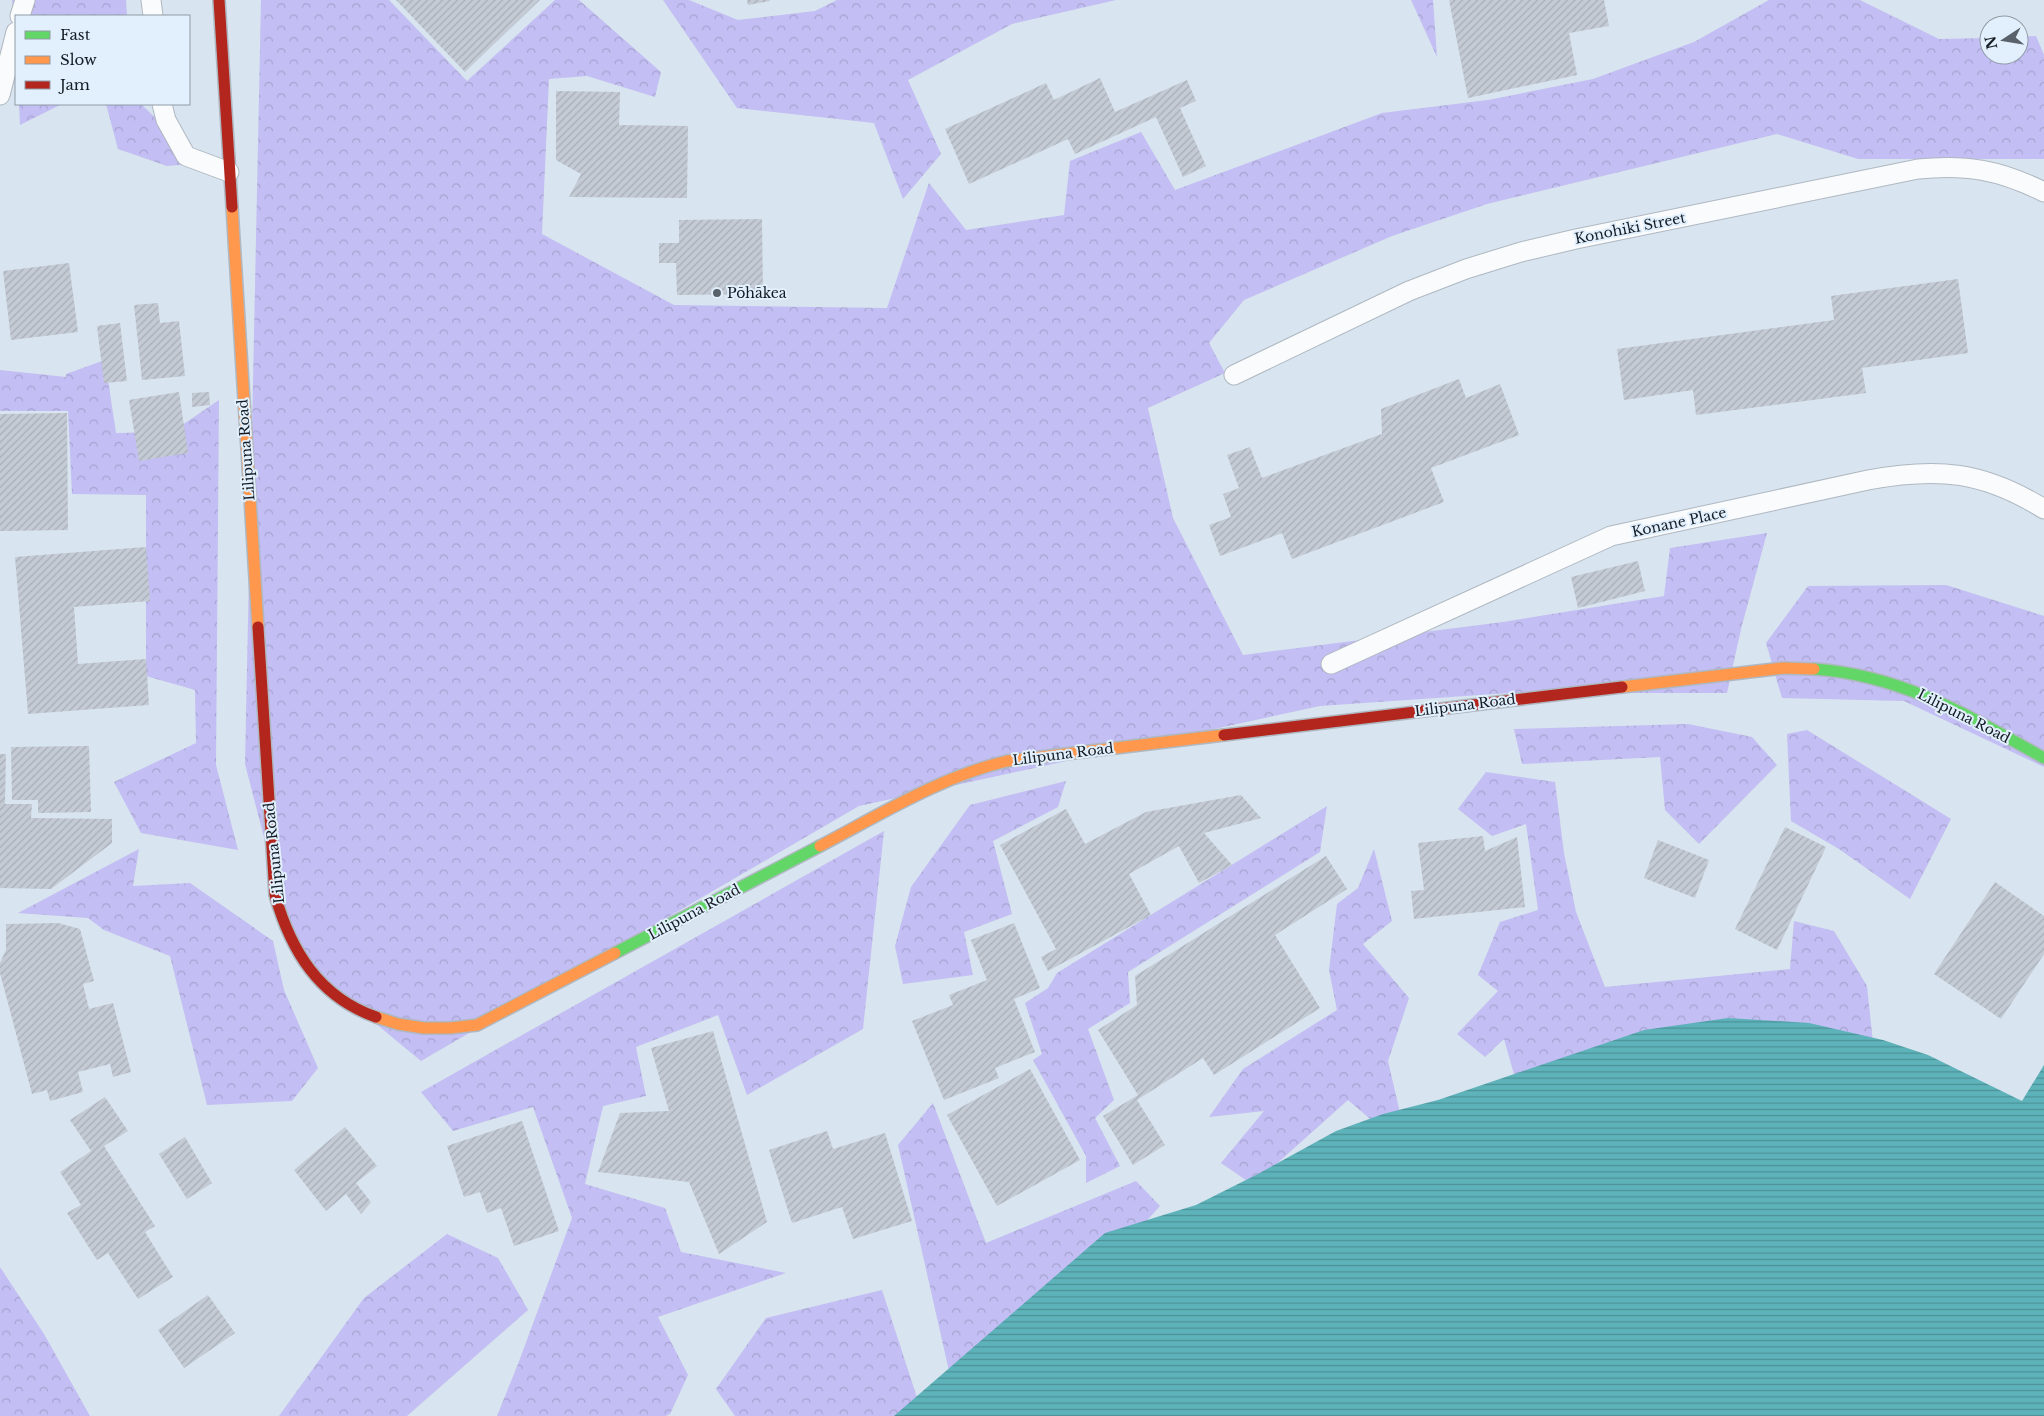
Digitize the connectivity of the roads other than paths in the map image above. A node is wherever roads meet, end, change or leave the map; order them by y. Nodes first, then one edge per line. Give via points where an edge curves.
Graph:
1 (25, 0) edge
2 (151, 0) edge
3 (219, 0) edge
4 (20, 15) edge
5 (153, 15) edge
6 (15, 36) edge
7 (0, 96) edge
8 (162, 105) edge
9 (229, 172) junction
10 (2044, 192) edge
11 (1234, 375) dead end
12 (2044, 509) edge
13 (1331, 664) dead end
14 (2044, 758) edge

1 - 4 lane
2 - 5 lane
3 - 9 street, Lilipuna Road
6 - 7 lane
8 - 9 lane via 166,120 186,156
9 - 14 street, Lilipuna Road via 275,895 291,941 313,973 357,1010 380,1020 428,1030 453,1030 477,1025 940,783 978,768 1015,760 1783,668 1848,673 1914,690
10 - 11 lane, Konohiki Street via 2022,180 1995,172 1968,167 1926,168 1576,239 1466,269 1417,288
12 - 13 lane, Konane Place via 1998,485 1937,472 1902,474 1849,484 1611,536

